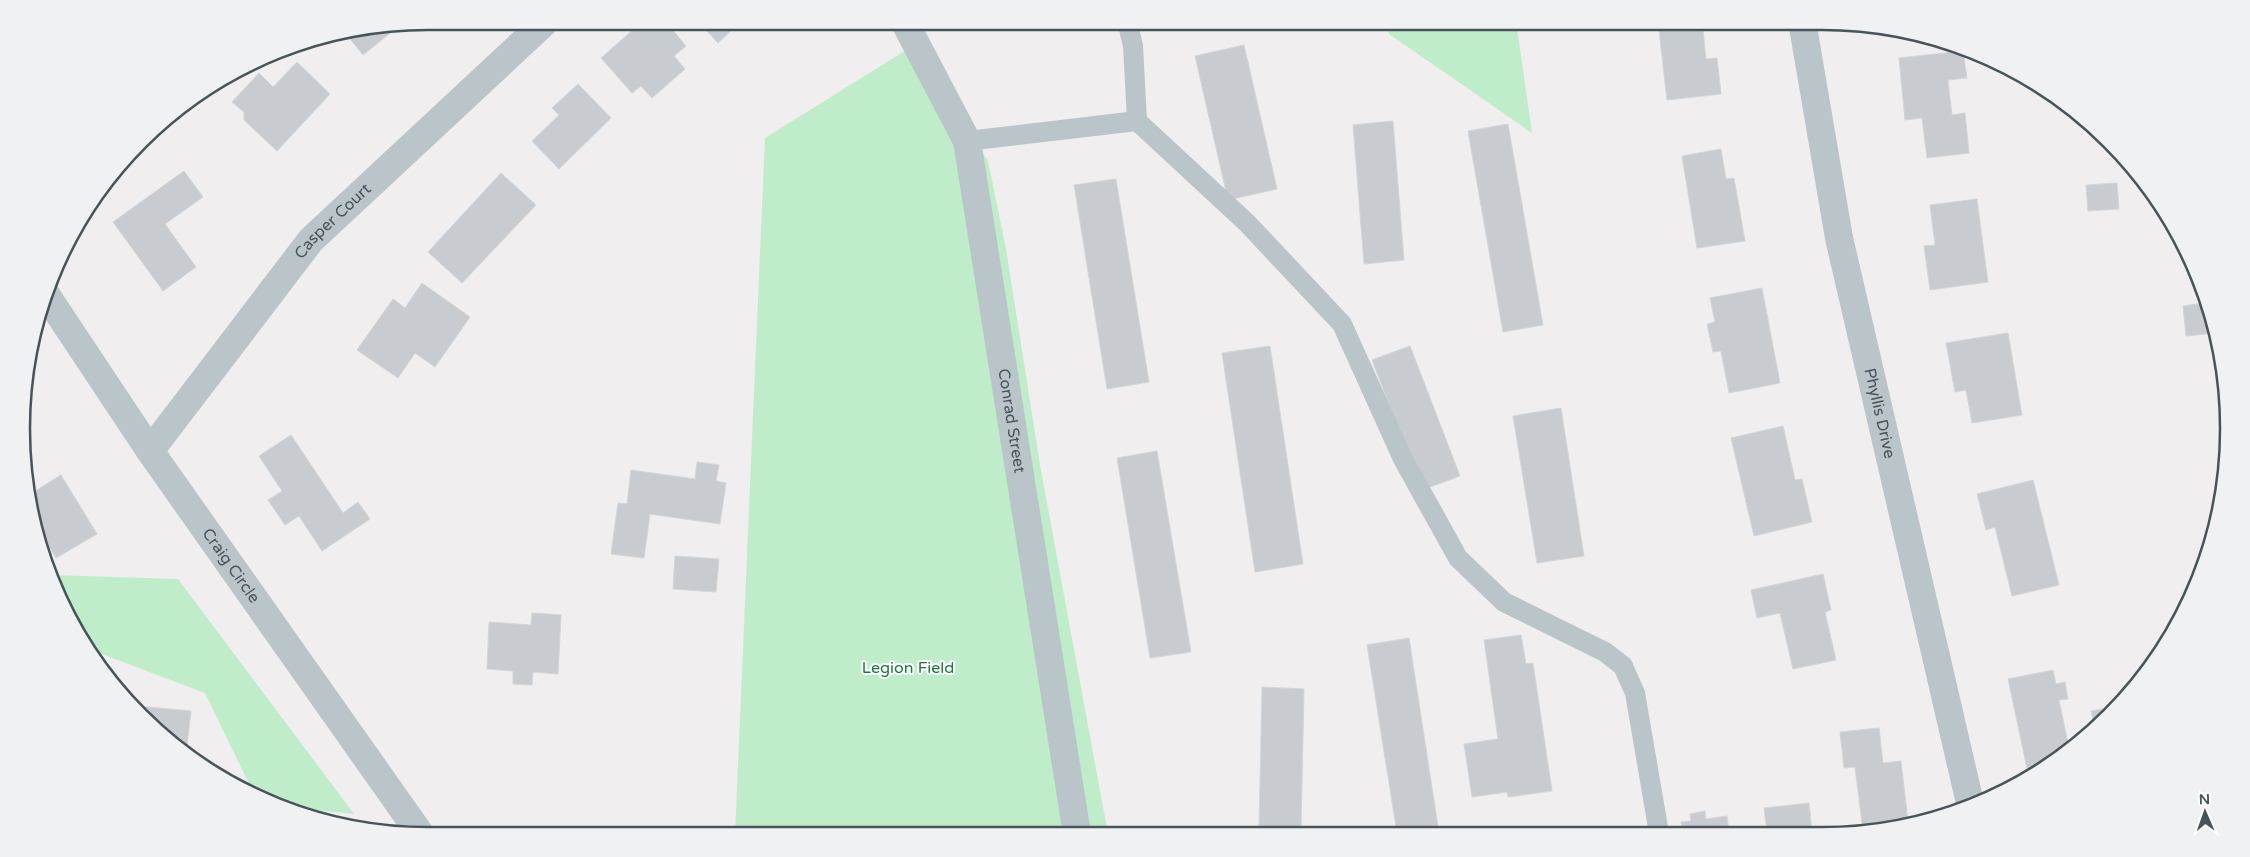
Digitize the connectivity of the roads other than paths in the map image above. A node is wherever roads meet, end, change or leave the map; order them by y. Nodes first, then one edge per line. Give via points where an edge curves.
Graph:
1 (536, 30) edge
2 (909, 30) edge
3 (1129, 30) edge
4 (1804, 30) edge
5 (1137, 121) junction
6 (967, 141) junction
7 (51, 301) edge
8 (150, 451) junction
9 (1969, 799) edge
10 (415, 827) edge
11 (1076, 827) edge
12 (1658, 827) edge

1 - 8 street, Casper Court via 311,240
2 - 6 street, Conrad Street
3 - 5 lane
4 - 9 street, Phyllis Drive via 1839,238
5 - 6 lane
5 - 12 lane via 1247,223 1342,324 1403,459 1458,558 1504,602 1605,652 1623,666 1635,693
6 - 11 street, Conrad Street
7 - 8 street, Craig Circle
8 - 10 street, Craig Circle

